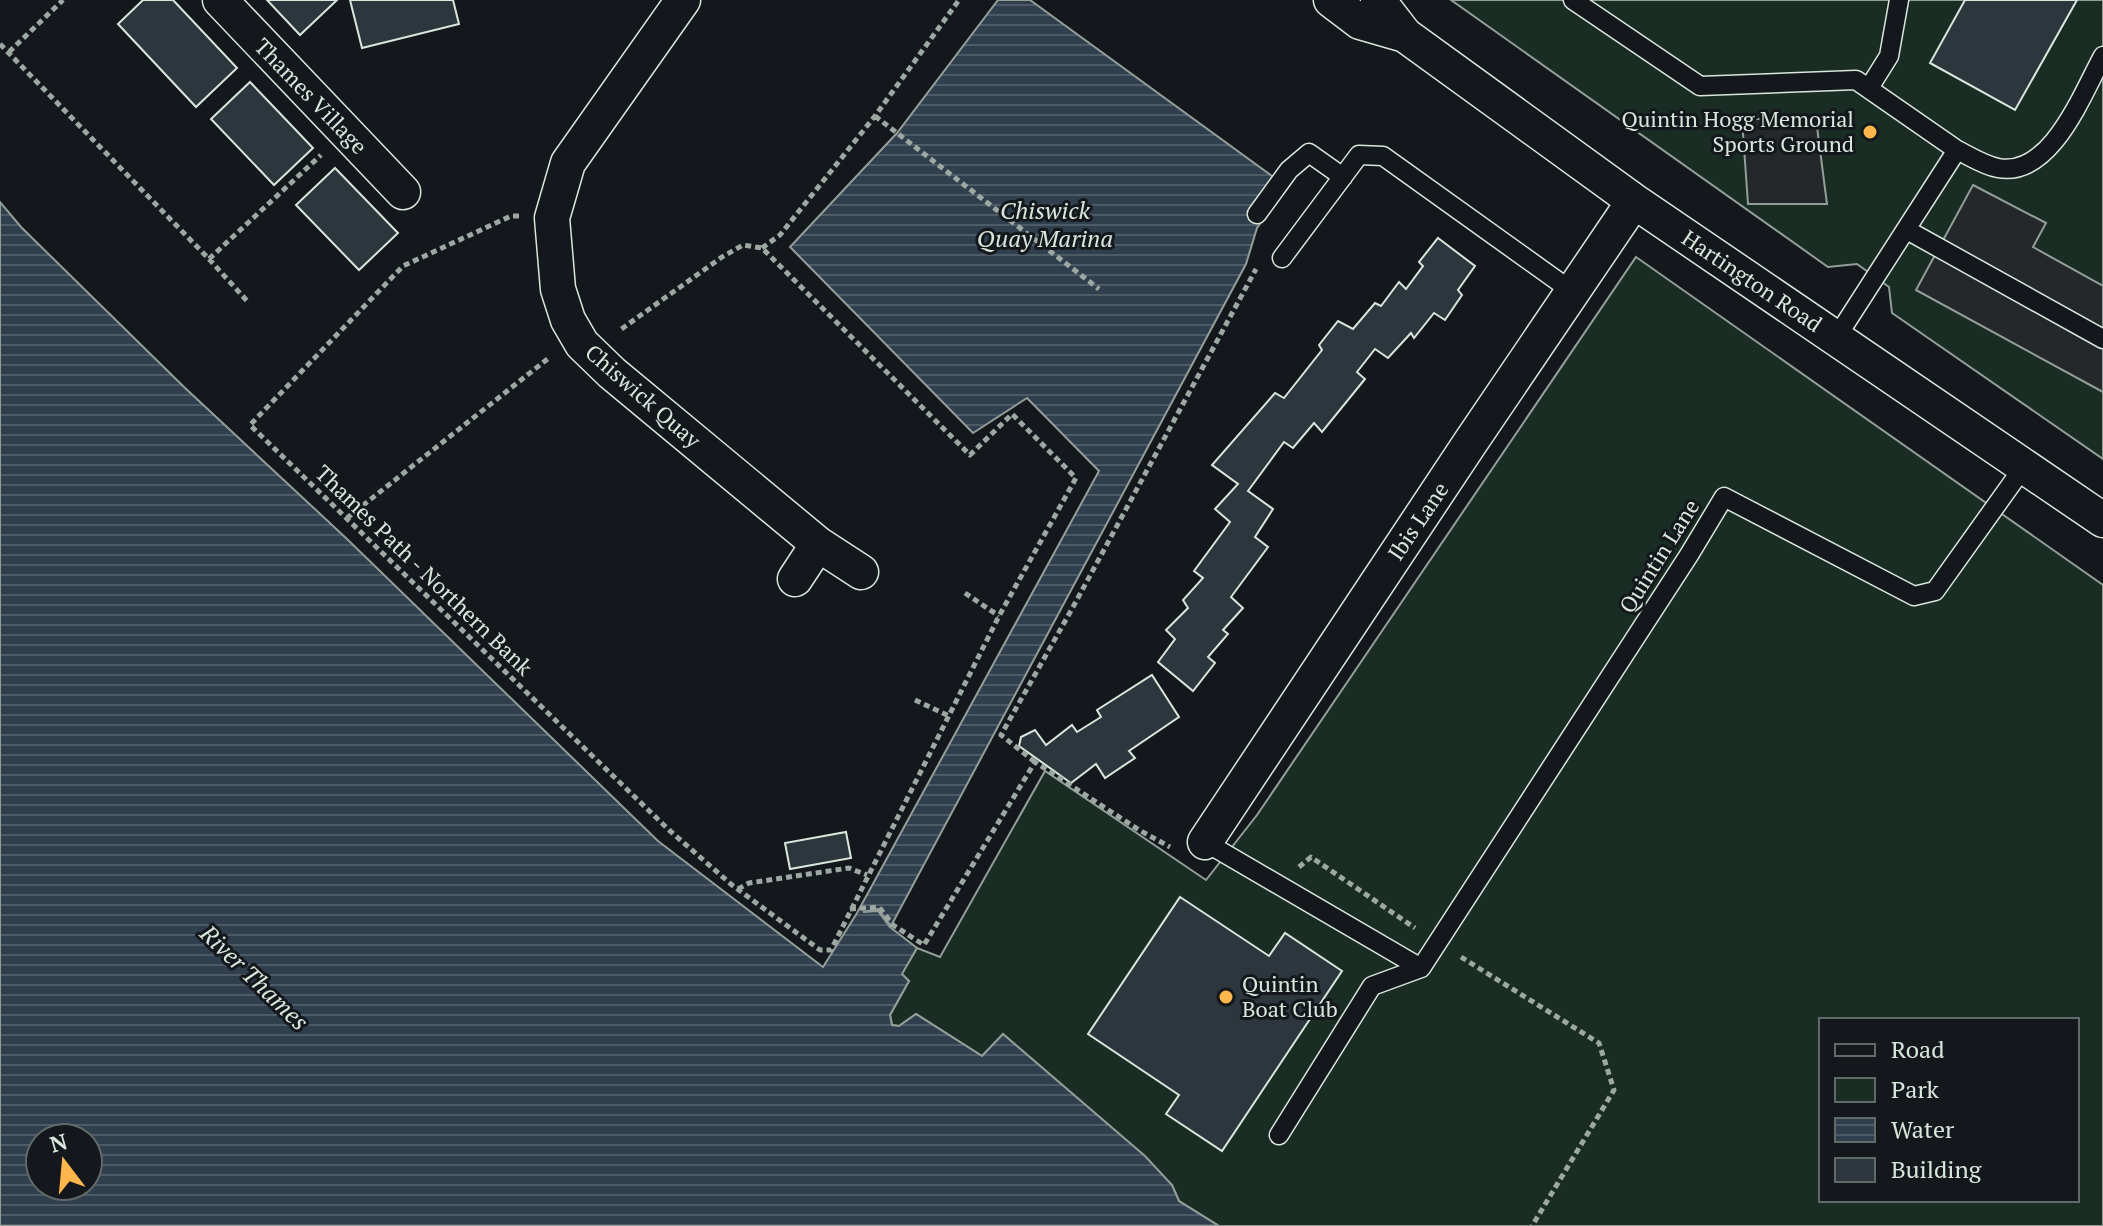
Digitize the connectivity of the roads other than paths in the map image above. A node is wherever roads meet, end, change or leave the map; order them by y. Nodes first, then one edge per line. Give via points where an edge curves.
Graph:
1 (220, 0) edge
2 (683, 0) edge
3 (1331, 0) edge
4 (1378, 0) edge
5 (1573, 0) edge
6 (1899, 0) edge
7 (1405, 35) junction
8 (2103, 56) edge
9 (1869, 88) junction
10 (1957, 150) junction
11 (1343, 177) junction
12 (403, 192) dead end
13 (1634, 201) junction
14 (1257, 214) dead end
15 (1907, 230) junction
16 (1282, 258) road end
17 (1573, 292) junction
18 (1836, 338) junction
19 (2103, 339) edge
20 (2025, 465) junction
21 (2103, 520) edge
22 (818, 544) junction
23 (861, 572) dead end
24 (795, 579) dead end
25 (1205, 842) joint
26 (1421, 968) junction
27 (1279, 1135) dead end

1 - 12 street, Thames Village
2 - 22 street, Chiswick Quay via 568,163 552,218 558,289 582,344
3 - 7 street, Hartington Road via 1360,22
4 - 7 street, Hartington Road
5 - 9 lane via 1700,86 1843,79
6 - 9 lane via 1889,56
7 - 13 street, Hartington Road
8 - 10 lane via 2055,139 2028,165 1998,168
9 - 10 lane
10 - 15 lane
11 - 14 lane via 1309,153 1289,170
11 - 16 lane
11 - 17 lane via 1359,155 1383,156
13 - 17 street, Ibis Lane
13 - 18 street, Hartington Road
15 - 18 lane
15 - 19 lane
17 - 25 street, Ibis Lane
18 - 20 street, Hartington Road
20 - 21 street, Hartington Road
20 - 26 lane, Quintin Lane via 1935,591 1914,596 1724,497
22 - 23 street, Chiswick Quay
22 - 24 street
25 - 26 lane
26 - 27 lane via 1372,986

